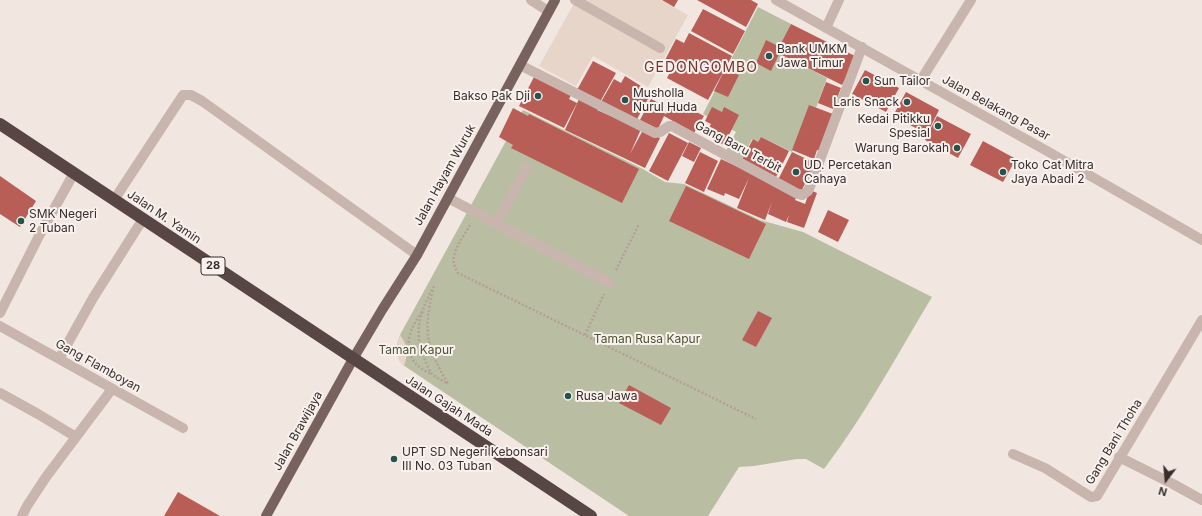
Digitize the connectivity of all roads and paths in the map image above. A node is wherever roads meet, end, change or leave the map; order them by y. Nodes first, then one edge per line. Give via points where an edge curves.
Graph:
1 (531, 0) edge
2 (555, 0) edge
3 (575, 0) edge
4 (776, 0) edge
5 (839, 0) edge
6 (971, 0) edge
7 (548, 11) junction
8 (826, 28) junction
9 (862, 47) junction
10 (660, 48) dead end
11 (520, 65) junction
12 (922, 80) junction
13 (0, 124) edge
14 (526, 167) dead end
15 (74, 174) junction
16 (448, 198) junction
17 (114, 200) junction
18 (477, 213) junction
19 (143, 219) junction
20 (496, 223) junction
21 (1202, 240) edge
22 (417, 255) junction
23 (610, 283) dead end
24 (423, 310) junction
25 (0, 313) edge
26 (1202, 320) edge
27 (0, 326) edge
28 (420, 347) junction
29 (408, 349) junction
30 (59, 359) junction
31 (353, 359) junction
32 (433, 375) junction
33 (112, 389) junction
34 (0, 393) edge
35 (756, 419) dead end
36 (183, 428) dead end
37 (76, 438) junction
38 (1013, 454) dead end
39 (1119, 458) junction
40 (1202, 500) edge
41 (269, 515) edge
42 (22, 516) edge
43 (591, 516) edge

1 - 7 street
2 - 7 main road, Jalan Hayam Wuruk
3 - 10 street
4 - 8 street, Jalan Belakang Pasar
5 - 8 street
6 - 12 street
7 - 11 main road, Jalan Hayam Wuruk
8 - 9 street, Jalan Belakang Pasar
9 - 11 street, Gang Baru Terbit via 811,184 808,191 802,195 672,126 655,133
9 - 12 street, Jalan Belakang Pasar
11 - 16 main road, Jalan Hayam Wuruk
12 - 21 street, Jalan Belakang Pasar
13 - 15 highway, Jalan M. Yamin / 28
14 - 20 street
15 - 17 highway, Jalan M. Yamin / 28
15 - 25 street
16 - 18 street
16 - 22 main road, Jalan Hayam Wuruk
17 - 19 highway, Jalan M. Yamin / 28
17 - 22 street via 183,95 191,95 202,100
18 - 20 street
18 - 35 path via 454,254 453,262 458,273
19 - 30 street via 93,298
19 - 31 highway, Jalan M. Yamin / 28
20 - 23 street
22 - 31 main road, Jalan Hayam Wuruk
24 - 28 path via 418,337
24 - 29 path via 410,335
24 - 32 path via 434,286 427,330 437,364 448,384
26 - 39 street, Gang Bani Thoha
27 - 30 street, Gang Flamboyan
28 - 29 path
28 - 32 path
29 - 32 path via 417,366
30 - 33 street, Gang Flamboyan
31 - 41 main road, Jalan Brawijaya
31 - 43 highway, Jalan Gajah Mada / 28
33 - 36 street, Gang Flamboyan
33 - 37 street
34 - 37 street
37 - 42 street via 46,477
38 - 39 street, Gang Bani Thoha via 1045,468 1094,497 1099,493
39 - 40 street

